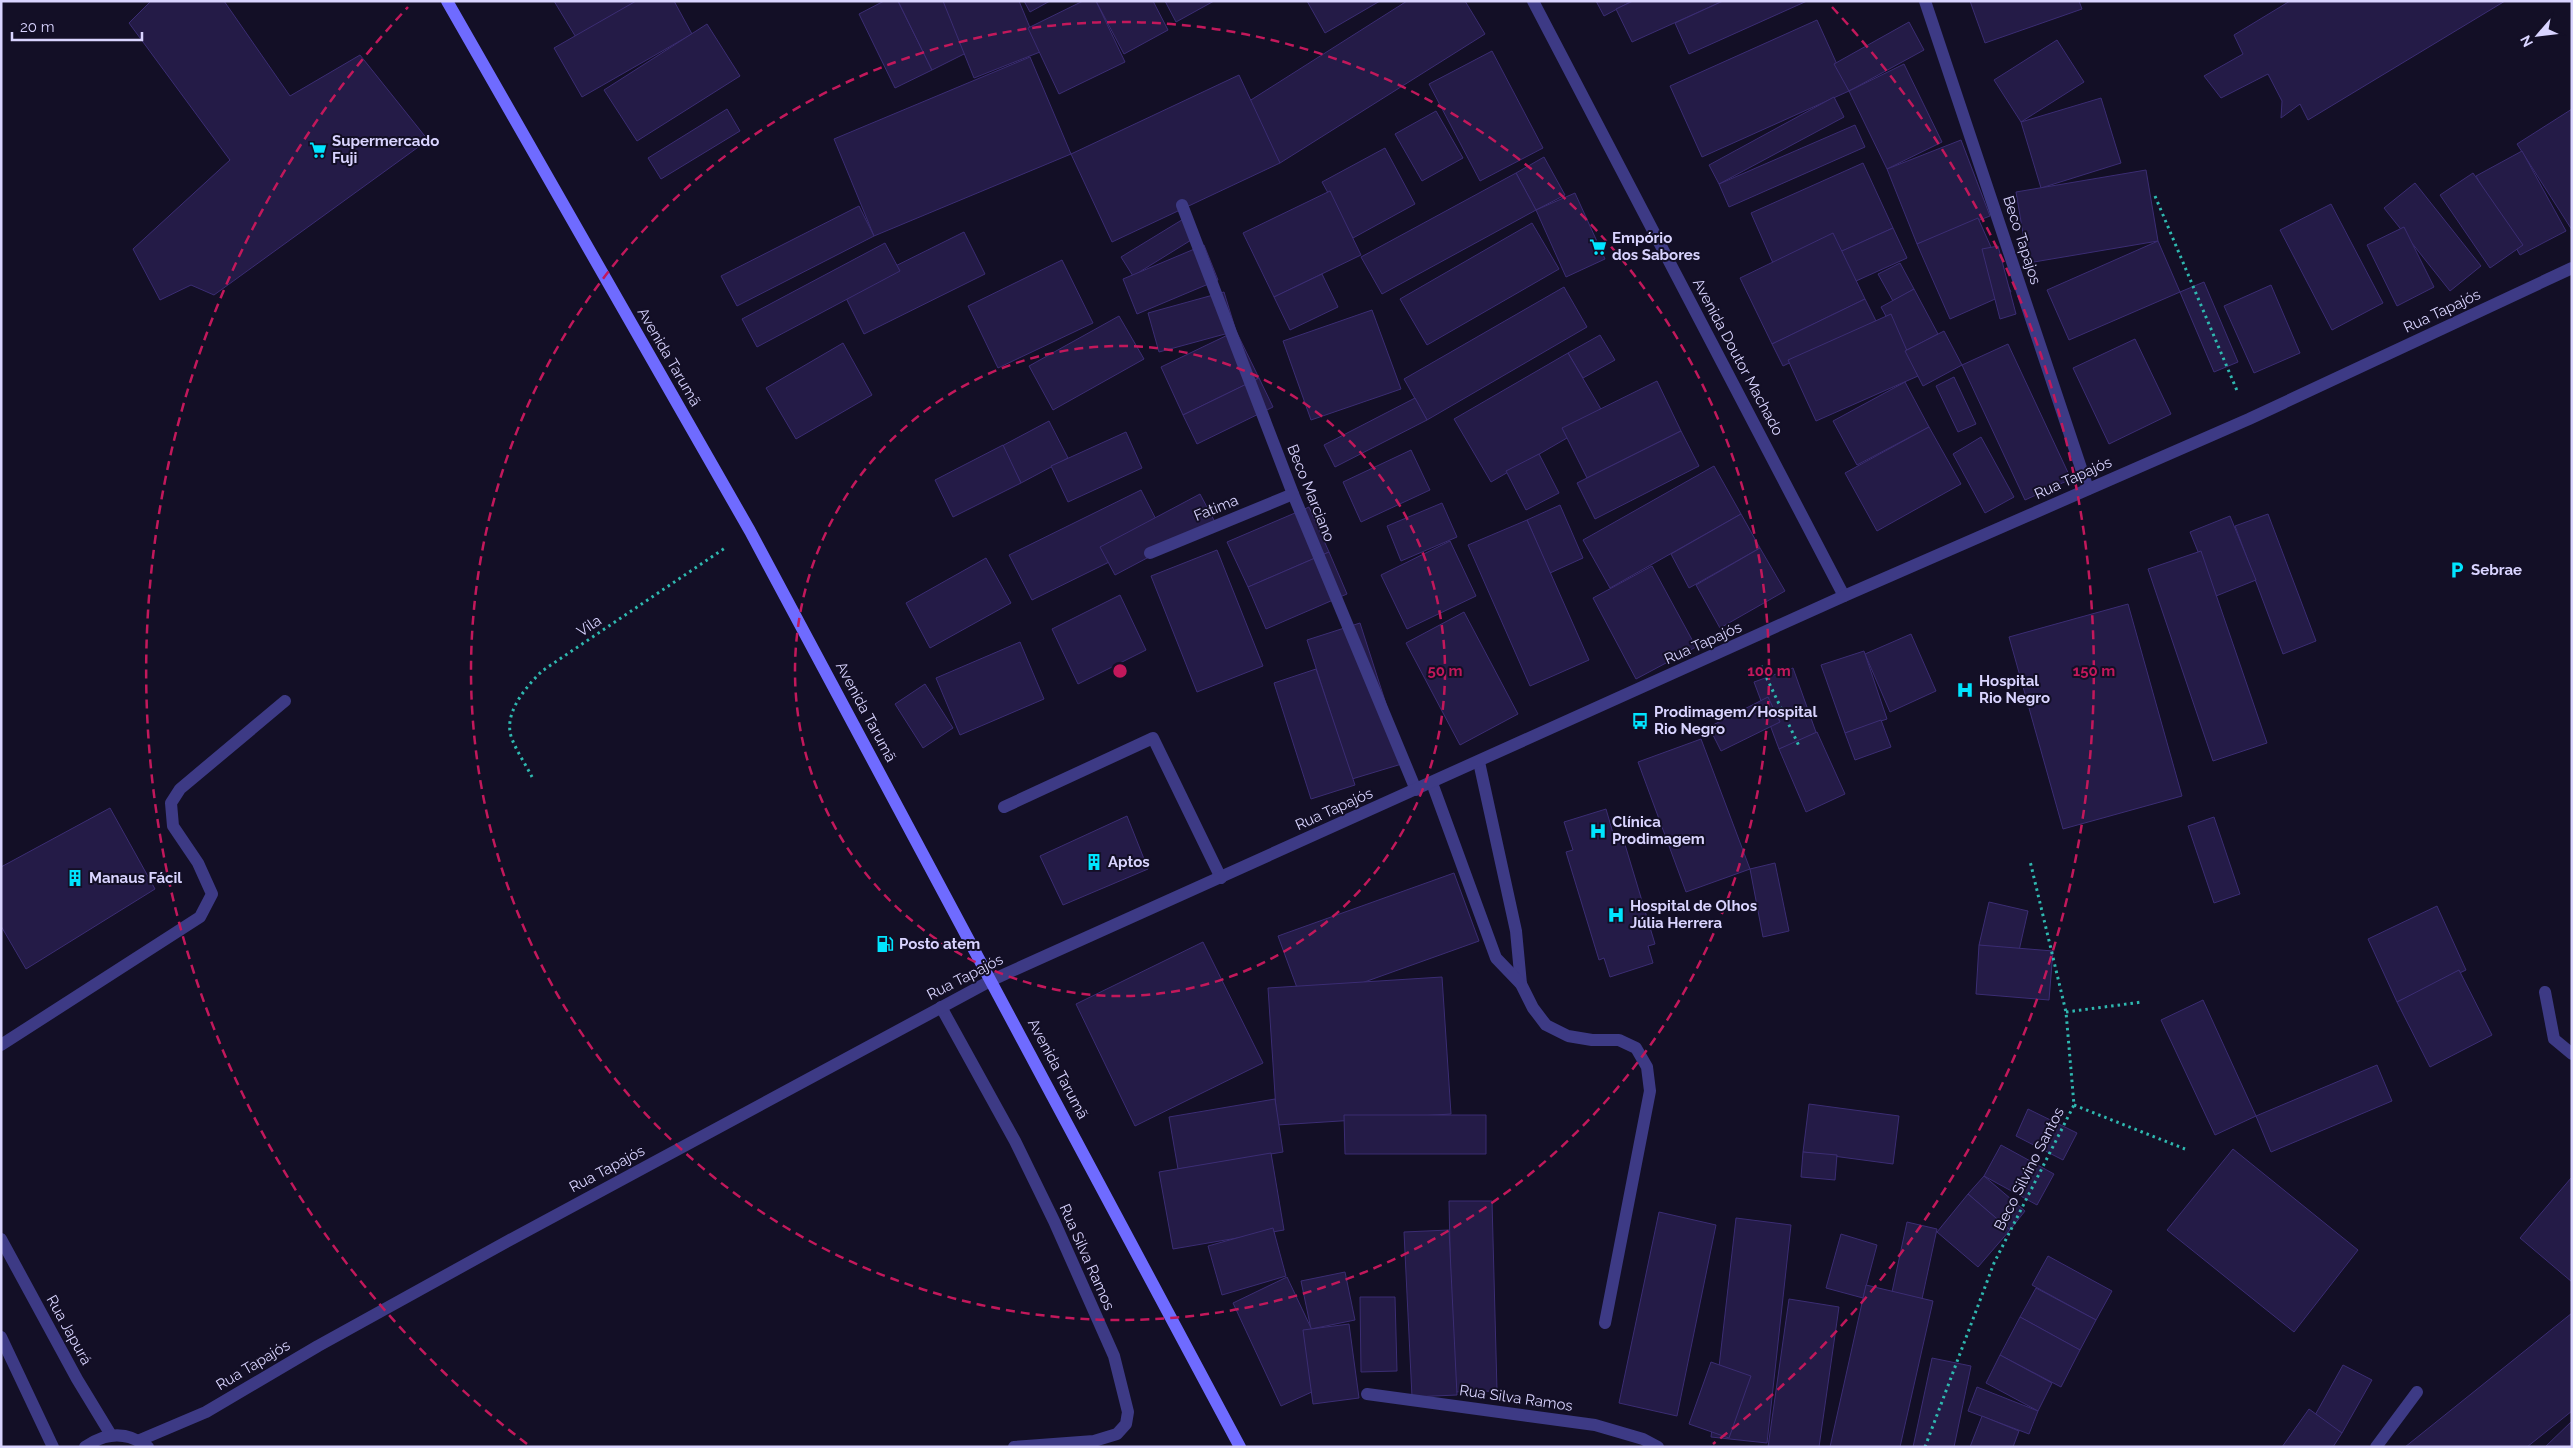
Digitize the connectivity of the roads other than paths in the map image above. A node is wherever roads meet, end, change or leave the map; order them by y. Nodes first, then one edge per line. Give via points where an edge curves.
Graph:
1 (447, 1) edge
2 (1533, 1) edge
3 (1925, 1) edge
4 (1182, 205) dead end
5 (2572, 268) edge
6 (2088, 489) junction
7 (1293, 494) junction
8 (1150, 552) dead end
9 (1844, 596) junction
10 (285, 701) dead end
11 (1479, 762) junction
12 (1432, 783) junction
13 (1416, 790) junction
14 (1004, 807) dead end
15 (1221, 878) junction
16 (992, 980) junction
17 (1521, 984) junction
18 (2545, 992) dead end
19 (941, 1007) junction
20 (1, 1045) edge
21 (2572, 1054) edge
22 (1, 1239) edge
23 (1605, 1323) dead end
24 (1, 1337) edge
25 (2417, 1392) dead end
26 (1367, 1394) dead end
27 (112, 1435) junction
28 (144, 1444) edge
29 (53, 1447) edge
30 (85, 1447) edge
31 (1014, 1447) edge
32 (1240, 1447) edge
33 (1658, 1447) edge
34 (2376, 1447) edge

1 - 16 main road, Avenida Tarumã via 750,531
2 - 9 street, Avenida Doutor Machado
3 - 6 street, Beco Tapajos
4 - 7 street, Beco Marciano
5 - 6 street, Rua Tapajós via 2249,419
6 - 9 street, Rua Tapajós
7 - 8 street, Fatima
7 - 13 street, Beco Marciano
9 - 11 street, Rua Tapajós
10 - 20 street via 180,789 171,803 173,826 198,863 212,894 200,917
11 - 12 street, Rua Tapajós
11 - 17 street via 1516,931
12 - 13 street, Rua Tapajós
12 - 17 street via 1496,958
13 - 15 street, Rua Tapajós
14 - 15 street via 1153,738
15 - 16 street, Rua Tapajós
16 - 19 street, Rua Tapajós
16 - 32 main road, Avenida Tarumã
17 - 23 street via 1533,1008 1546,1024 1568,1036 1619,1040 1636,1048 1647,1067 1650,1091
18 - 21 street via 2554,1039
19 - 28 street, Rua Tapajós
19 - 31 street, Rua Silva Ramos via 1054,1221 1114,1356 1128,1412 1126,1424 1116,1434 1094,1441
22 - 27 street, Rua Japurá via 73,1372
24 - 29 street
25 - 34 street
26 - 33 street, Rua Silva Ramos via 1595,1425
27 - 28 street
27 - 30 street

